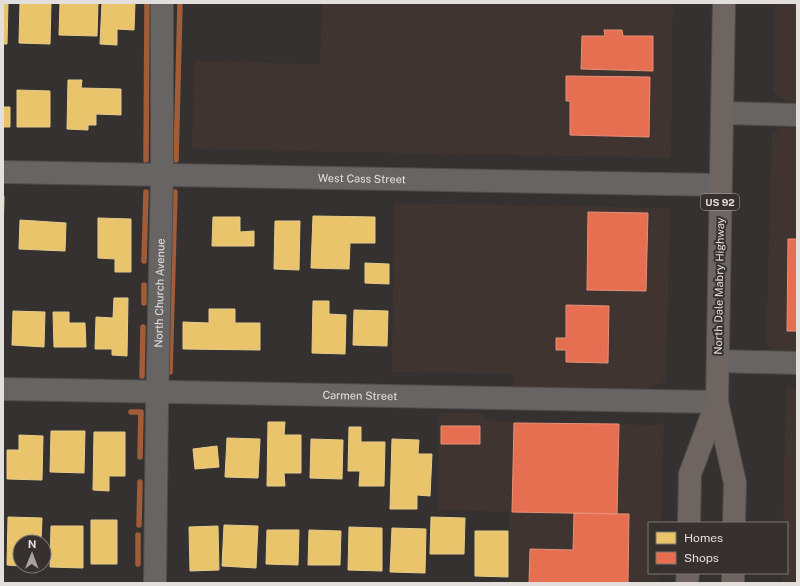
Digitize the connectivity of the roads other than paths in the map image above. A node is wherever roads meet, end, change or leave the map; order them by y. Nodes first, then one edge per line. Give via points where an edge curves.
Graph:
1 (162, 3) edge
2 (724, 3) edge
3 (722, 114) junction
4 (797, 115) edge
5 (3, 172) edge
6 (162, 174) junction
7 (720, 185) junction
8 (718, 361) junction
9 (797, 363) edge
10 (3, 390) edge
11 (157, 392) junction
12 (717, 402) junction
13 (689, 522) edge
14 (734, 522) edge
15 (155, 583) edge

1 - 6 street, North Church Avenue
2 - 3 main road, North Dale Mabry Highway / US 92
3 - 4 street
3 - 7 main road, North Dale Mabry Highway / US 92
5 - 6 street, West Cass Street
6 - 7 street, West Cass Street
6 - 11 street, North Church Avenue
7 - 8 main road, North Dale Mabry Highway / US 92
8 - 9 street
8 - 12 main road, North Dale Mabry Highway / US 92
10 - 11 street, Carmen Street
11 - 12 street, Carmen Street
11 - 15 street, North Church Avenue
12 - 13 main road, North Dale Mabry Highway / US 92 via 690,474
12 - 14 main road, North Dale Mabry Highway / US 92 via 735,483

